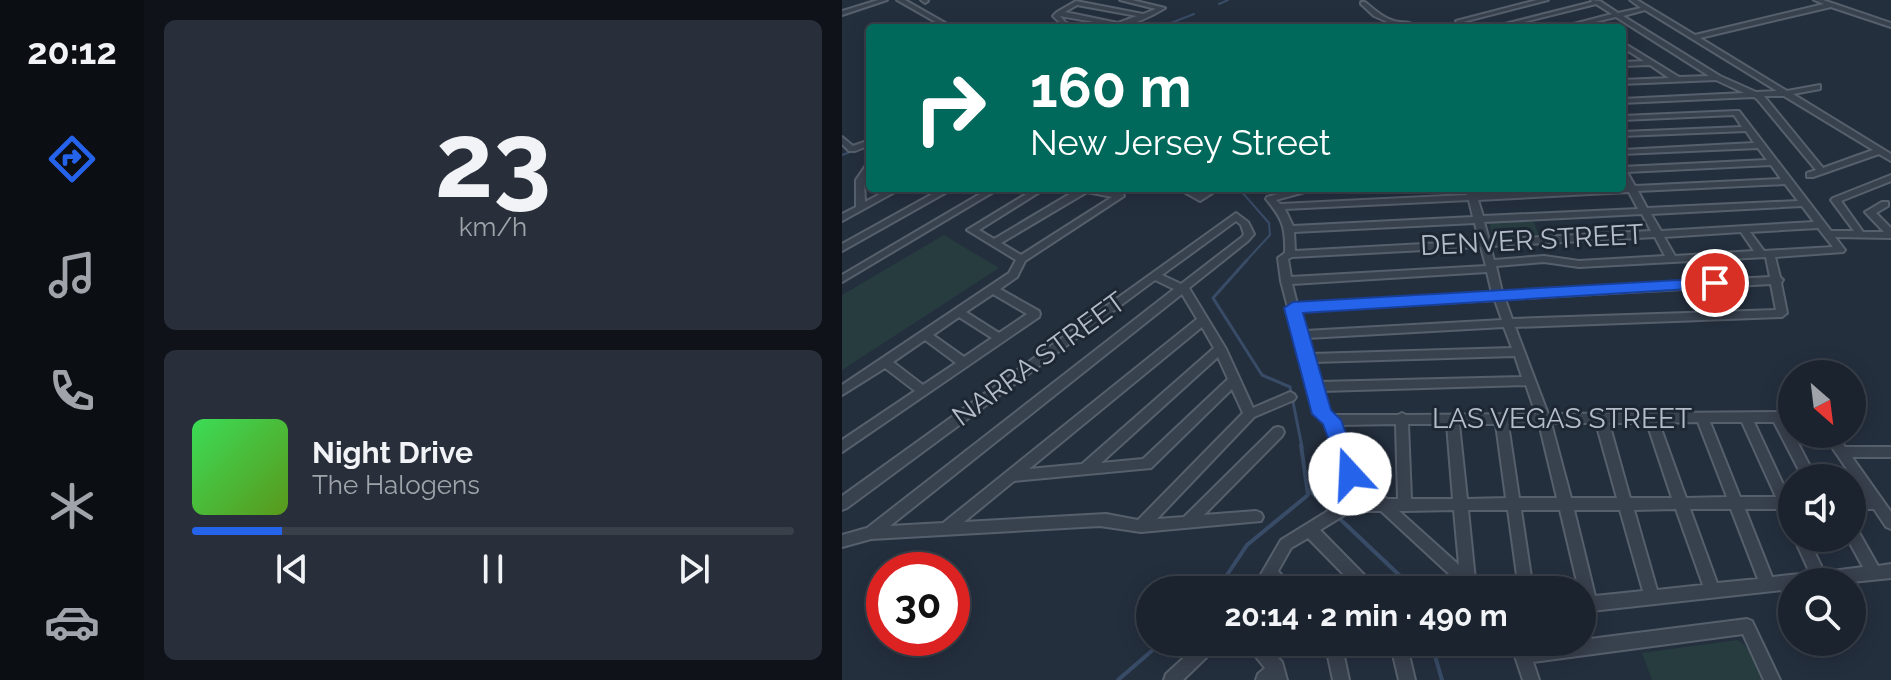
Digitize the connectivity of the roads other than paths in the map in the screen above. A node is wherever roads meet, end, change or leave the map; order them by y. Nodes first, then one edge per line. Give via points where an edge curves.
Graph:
1 (884, 0) edge
2 (900, 0) edge
3 (1123, 0) edge
4 (1545, 0) edge
5 (1633, 0) edge
6 (1817, 0) edge
7 (1596, 1) edge
8 (1079, 2) edge
9 (1363, 3) dead end
10 (1830, 5) junction
11 (1647, 8) junction
12 (842, 13) edge
13 (1059, 13) junction
14 (1616, 14) junction
15 (1144, 16) junction
16 (1459, 21) dead end
17 (1587, 21) junction
18 (944, 24) edge
19 (1064, 24) edge
20 (1110, 24) edge
21 (1129, 24) edge
22 (1398, 24) joint
23 (1407, 24) edge
24 (1507, 24) edge
25 (1576, 24) edge
26 (1591, 24) edge
27 (1891, 25) edge
28 (1695, 37) junction
29 (1626, 47) edge
30 (1652, 63) junction
31 (1626, 64) edge
32 (1717, 78) junction
33 (1676, 79) junction
34 (1626, 82) edge
35 (1817, 87) dead end
36 (1789, 93) junction
37 (1755, 95) junction
38 (1640, 100) junction
39 (1626, 101) edge
40 (1647, 110) dead end
41 (1626, 118) edge
42 (1748, 129) junction
43 (1626, 134) edge
44 (866, 142) edge
45 (845, 143) edge
46 (1761, 145) junction
47 (1879, 151) junction
48 (1626, 152) edge
49 (1891, 158) edge
50 (1774, 162) junction
51 (1626, 171) edge
52 (1821, 171) junction
53 (866, 172) edge
54 (1810, 175) dead end
55 (1891, 178) edge
56 (1626, 179) edge
57 (1788, 181) junction
58 (1878, 183) junction
59 (1626, 190) edge
60 (1632, 190) junction
61 (1860, 190) junction
62 (1891, 190) edge
63 (891, 192) edge
64 (943, 192) edge
65 (989, 192) edge
66 (1035, 192) edge
67 (1077, 192) edge
68 (1098, 192) edge
69 (1189, 192) edge
70 (1210, 192) edge
71 (1295, 192) edge
72 (1470, 192) edge
73 (1805, 203) junction
74 (1888, 206) edge
75 (1279, 207) junction
76 (861, 208) junction
77 (1644, 212) junction
78 (842, 218) edge
79 (1480, 219) junction
80 (1291, 229) junction
81 (1743, 229) junction
82 (1825, 230) junction
83 (1657, 233) junction
84 (1861, 235) junction
85 (1891, 235) edge
86 (994, 243) junction
87 (1484, 243) junction
88 (842, 248) edge
89 (1290, 254) junction
90 (1766, 254) junction
91 (1021, 259) junction
92 (1672, 259) junction
93 (1490, 266) junction
94 (1154, 276) junction
95 (842, 279) edge
96 (1778, 280) junction
97 (1286, 281) junction
98 (993, 289) junction
99 (1185, 290) junction
100 (1498, 295) junction
101 (1293, 308) junction
102 (959, 312) junction
103 (1203, 320) junction
104 (1508, 323) junction
105 (925, 335) junction
106 (1300, 335) junction
107 (999, 338) junction
108 (1220, 349) junction
109 (1517, 352) junction
110 (1306, 358) junction
111 (885, 362) junction
112 (964, 363) junction
113 (1235, 379) junction
114 (1527, 381) junction
115 (1314, 387) junction
116 (842, 391) edge
117 (923, 391) junction
118 (1290, 397) dead end
119 (1250, 414) junction
120 (1702, 417) junction
121 (1746, 417) junction
122 (1778, 417) edge
123 (1402, 418) junction
124 (1452, 418) junction
125 (1501, 418) junction
126 (1542, 418) junction
127 (1601, 418) junction
128 (1651, 418) junction
129 (1331, 420) junction
130 (1278, 432) dead end
131 (842, 447) edge
132 (1838, 448) edge
133 (1841, 452) junction
134 (1891, 452) edge
135 (1084, 470) junction
136 (1009, 477) junction
137 (1778, 483) edge
138 (1778, 503) edge
139 (1866, 503) edge
140 (1877, 503) junction
141 (842, 504) edge
142 (1459, 504) junction
143 (1513, 504) junction
144 (1565, 504) junction
145 (1681, 504) junction
146 (1735, 504) junction
147 (1383, 505) junction
148 (1405, 505) junction
149 (1625, 505) junction
150 (1256, 517) dead end
151 (1187, 523) junction
152 (1891, 523) edge
153 (1141, 526) junction
154 (1309, 529) junction
155 (944, 530) junction
156 (871, 533) junction
157 (842, 541) edge
158 (1862, 552) edge
159 (1891, 571) edge
160 (1269, 572) junction
161 (1874, 573) junction
162 (1866, 574) edge
163 (1267, 576) edge
164 (1273, 576) edge
165 (1355, 576) edge
166 (1458, 576) edge
167 (1467, 576) edge
168 (1524, 576) edge
169 (1580, 576) edge
170 (1778, 584) edge
171 (1768, 585) junction
172 (1712, 591) junction
173 (1652, 597) junction
174 (1596, 604) edge
175 (1194, 656) edge
176 (1264, 656) edge
177 (1336, 656) edge
178 (1401, 656) edge
179 (1278, 674) edge
180 (1172, 680) edge
181 (1264, 680) edge
182 (1341, 680) edge
183 (1407, 680) edge
184 (1531, 680) edge
185 (1772, 680) edge

1 - 12 street
2 - 18 street
3 - 15 street via 1162,8
4 - 16 street
5 - 11 street
6 - 10 street
7 - 14 street
7 - 24 street
8 - 13 street
8 - 15 street
9 - 22 street
10 - 27 street
10 - 28 street
11 - 14 street
11 - 28 street
13 - 19 street
13 - 20 street
14 - 17 street
14 - 32 street
15 - 21 street
17 - 25 street
17 - 26 street
22 - 23 street
28 - 36 street
29 - 30 street
30 - 31 street
30 - 33 street
32 - 33 street
32 - 37 street
33 - 34 street
35 - 36 street
36 - 37 street
36 - 47 street
37 - 38 street
37 - 52 street
38 - 39 street
38 - 40 street
41 - 42 street via 1736,113
42 - 43 street
42 - 46 street
44 - 45 street
46 - 48 street
46 - 50 street
47 - 49 street
47 - 52 street
50 - 51 street
50 - 57 street
52 - 54 street
53 - 76 street via 860,180
55 - 58 street
56 - 60 street
57 - 60 street
57 - 73 street
58 - 61 street
58 - 62 street
59 - 60 street
60 - 77 street
61 - 74 street
61 - 84 street via 1836,202
63 - 76 street
64 - 88 street
65 - 95 street
66 - 86 street via 972,230
67 - 86 street
68 - 91 street via 1120,196
69 - 70 street via 1200,198
71 - 75 street via 1270,199
72 - 75 street
72 - 79 street
73 - 77 street
73 - 82 street
74 - 85 street via 1870,212
75 - 80 street
76 - 78 street
77 - 79 street
77 - 83 street
79 - 80 street
79 - 87 street
80 - 89 street
81 - 82 street, DENVER STREET
81 - 83 street, DENVER STREET
81 - 90 street
82 - 84 street, DENVER STREET
82 - 90 street via 1840,250
83 - 87 street, DENVER STREET
83 - 92 street
84 - 85 street, DENVER STREET
86 - 91 street
87 - 89 street, DENVER STREET
87 - 93 street
89 - 97 street via 1283,258
90 - 92 street
90 - 96 street
91 - 98 street via 1013,275
92 - 93 street via 1579,264 1544,259
93 - 97 street
93 - 100 street
94 - 99 street
94 - 99 street, NARRA STREET via 1236,216 1249,229 1245,239
94 - 141 street, NARRA STREET
96 - 100 street
96 - 104 street via 1782,313
97 - 101 street
98 - 102 street
98 - 107 street via 1035,314
99 - 103 street
99 - 156 street
100 - 101 street
100 - 104 street
101 - 106 street
102 - 105 street
102 - 107 street
103 - 108 street
103 - 136 street
104 - 106 street
104 - 109 street
105 - 111 street
105 - 112 street
106 - 110 street
107 - 112 street
108 - 113 street
108 - 135 street
109 - 110 street
109 - 114 street
110 - 115 street
111 - 116 street
111 - 117 street
112 - 117 street
113 - 119 street
113 - 135 street via 1146,464
114 - 115 street
114 - 126 street
115 - 129 street via 1322,414
117 - 131 street
118 - 119 street
119 - 153 street
120 - 121 street, LAS VEGAS STREET
120 - 128 street, LAS VEGAS STREET
120 - 146 street
121 - 122 street, LAS VEGAS STREET
121 - 137 street
123 - 124 street, LAS VEGAS STREET
123 - 129 street, LAS VEGAS STREET
123 - 148 street
124 - 125 street, LAS VEGAS STREET
124 - 142 street
125 - 126 street, LAS VEGAS STREET
125 - 143 street
126 - 127 street, LAS VEGAS STREET
126 - 144 street
127 - 128 street, LAS VEGAS STREET
127 - 149 street
128 - 145 street
129 - 147 street via 1350,474
130 - 151 street
132 - 133 street
133 - 134 street
133 - 140 street
135 - 136 street
136 - 155 street
138 - 146 street
139 - 140 street
140 - 152 street
142 - 143 street
142 - 148 street
142 - 167 street
143 - 144 street
143 - 168 street
144 - 149 street
144 - 169 street
145 - 146 street
145 - 149 street
145 - 172 street
146 - 171 street
147 - 148 street
147 - 154 street via 1349,505
147 - 166 street
149 - 173 street
150 - 151 street
151 - 153 street
153 - 155 street via 1110,519
154 - 160 street via 1286,544
154 - 165 street
155 - 156 street
156 - 157 street
158 - 161 street
159 - 161 street
160 - 163 street
160 - 164 street
161 - 162 street
170 - 171 street
171 - 172 street
172 - 173 street
173 - 174 street
175 - 180 street
176 - 179 street
177 - 182 street
178 - 183 street
179 - 181 street
184 - 185 street via 1523,656 1747,626

